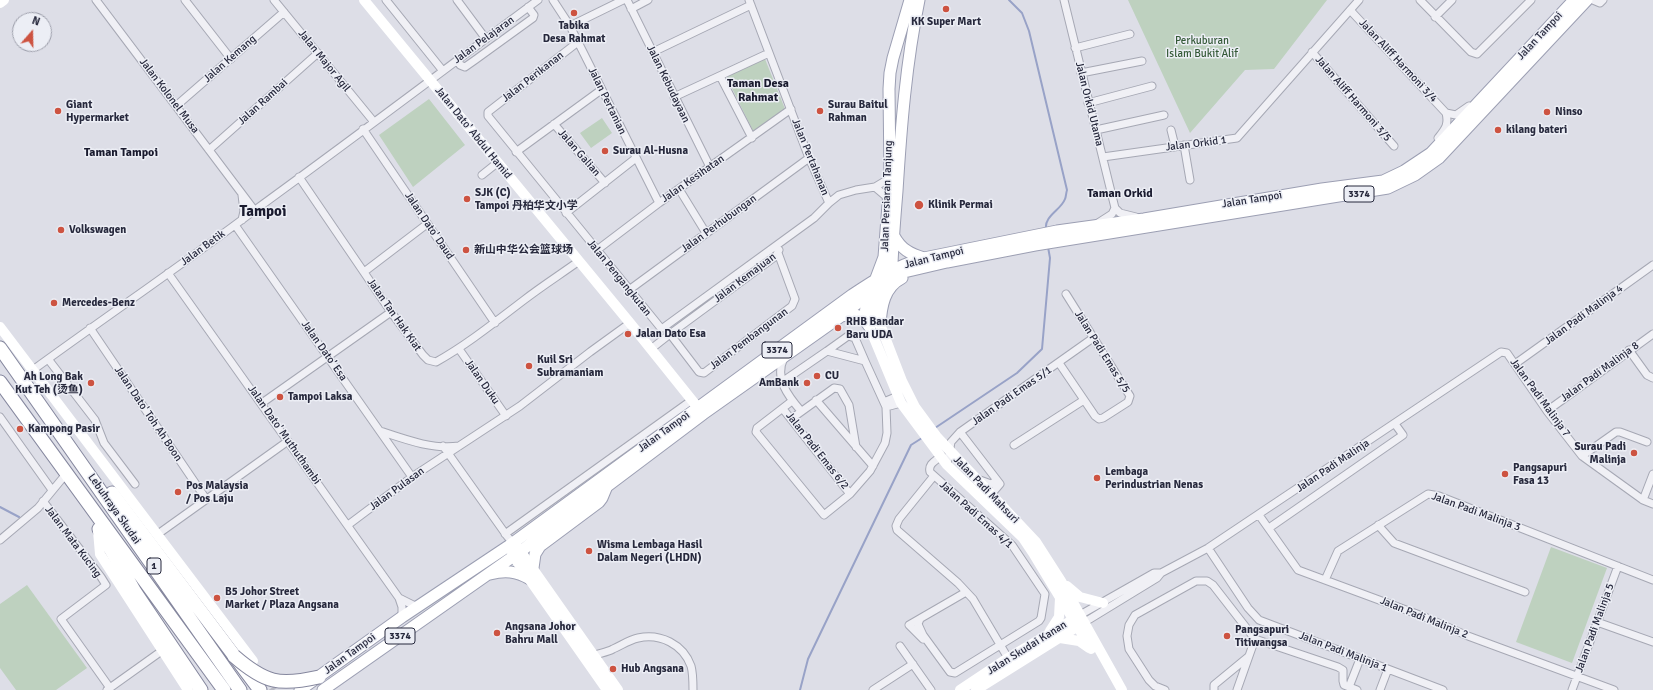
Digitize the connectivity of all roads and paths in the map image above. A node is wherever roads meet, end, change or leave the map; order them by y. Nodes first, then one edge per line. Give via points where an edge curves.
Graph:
1 (4, 0) edge
2 (96, 0) edge
3 (186, 0) edge
4 (274, 0) edge
5 (364, 0) edge
6 (386, 0) edge
7 (457, 0) edge
8 (538, 0) edge
9 (553, 0) edge
10 (623, 0) edge
11 (627, 0) edge
12 (648, 0) edge
13 (910, 0) edge
14 (919, 0) edge
15 (1064, 0) edge
16 (1359, 0) edge
17 (1420, 0) edge
18 (1452, 0) edge
19 (1531, 0) edge
20 (1574, 0) edge
21 (1587, 0) edge
22 (1593, 0) edge
23 (1603, 0) edge
24 (750, 2) edge
25 (0, 3) edge
26 (528, 7) junction
27 (631, 9) junction
28 (1350, 10) junction
29 (284, 12) junction
30 (1436, 17) junction
31 (570, 26) junction
32 (1130, 34) dead end
33 (486, 39) junction
34 (578, 42) junction
35 (1075, 48) junction
36 (652, 52) junction
37 (1312, 52) junction
38 (318, 53) junction
39 (768, 53) junction
40 (231, 59) junction
41 (458, 59) junction
42 (1142, 61) dead end
43 (443, 71) junction
44 (890, 73) junction
45 (1081, 73) junction
46 (906, 75) junction
47 (720, 76) junction
48 (431, 82) junction
49 (1152, 86) dead end
50 (602, 90) junction
51 (1486, 94) junction
52 (674, 97) junction
53 (1088, 103) junction
54 (176, 106) junction
55 (791, 109) junction
56 (488, 112) joint
57 (1446, 113) junction
58 (1164, 115) dead end
59 (374, 122) junction
60 (554, 124) junction
61 (363, 130) junction
62 (1096, 130) junction
63 (1171, 130) dead end
64 (752, 138) junction
65 (1184, 145) junction
66 (1174, 146) junction
67 (1394, 146) dead end
68 (209, 150) junction
69 (516, 152) junction
70 (1103, 157) junction
71 (636, 158) junction
72 (809, 158) junction
73 (497, 163) junction
74 (1413, 165) junction
75 (710, 167) junction
76 (482, 175) dead end
77 (300, 177) junction
78 (890, 178) junction
79 (1190, 180) dead end
80 (605, 183) junction
81 (875, 187) junction
82 (679, 189) junction
83 (242, 192) junction
84 (888, 198) junction
85 (829, 202) junction
86 (659, 203) junction
87 (1115, 208) junction
88 (255, 211) junction
89 (566, 213) junction
90 (1144, 219) junction
91 (242, 220) junction
92 (427, 224) junction
93 (235, 225) junction
94 (1092, 226) junction
95 (706, 232) junction
96 (894, 236) junction
97 (1058, 236) junction
98 (1033, 240) junction
99 (781, 242) junction
100 (884, 244) junction
101 (597, 250) junction
102 (778, 253) junction
103 (924, 258) junction
104 (579, 261) junction
105 (947, 262) junction
106 (1653, 266) edge
107 (891, 270) junction
108 (364, 272) junction
109 (168, 273) junction
110 (879, 281) junction
111 (629, 290) junction
112 (862, 294) junction
113 (1066, 294) dead end
114 (391, 312) junction
115 (840, 317) junction
116 (495, 323) junction
117 (630, 323) junction
118 (874, 326) junction
119 (0, 328) edge
120 (90, 328) junction
121 (670, 334) junction
122 (1653, 334) edge
123 (1093, 338) junction
124 (0, 348) edge
125 (459, 349) junction
126 (651, 349) junction
127 (1630, 350) junction
128 (827, 351) junction
129 (1501, 352) joint
130 (786, 354) junction
131 (328, 358) junction
132 (48, 359) junction
133 (865, 361) junction
134 (1059, 363) junction
135 (1515, 364) junction
136 (33, 370) junction
137 (1653, 378) edge
138 (0, 382) edge
139 (782, 382) junction
140 (900, 399) junction
141 (816, 400) junction
142 (1084, 400) junction
143 (792, 401) junction
144 (262, 403) junction
145 (885, 404) junction
146 (698, 407) junction
147 (783, 409) junction
148 (801, 411) junction
149 (1547, 411) junction
150 (506, 416) junction
151 (0, 418) edge
152 (791, 419) junction
153 (921, 423) junction
154 (1395, 424) junction
155 (380, 430) junction
156 (960, 432) junction
157 (933, 439) junction
158 (288, 441) junction
159 (1647, 442) dead end
160 (67, 443) junction
161 (461, 445) junction
162 (1014, 445) dead end
163 (443, 446) junction
164 (856, 447) junction
165 (949, 451) junction
166 (448, 454) junction
167 (1582, 456) junction
168 (940, 457) junction
169 (873, 466) junction
170 (947, 466) junction
171 (66, 474) junction
172 (1653, 474) edge
173 (973, 476) junction
174 (412, 477) junction
175 (933, 477) junction
176 (999, 482) junction
177 (135, 484) dead end
178 (607, 485) junction
179 (52, 490) junction
180 (82, 494) junction
181 (850, 494) junction
182 (992, 496) junction
183 (206, 499) junction
184 (1643, 500) junction
185 (43, 501) junction
186 (1653, 504) edge
187 (1259, 514) junction
188 (348, 525) junction
189 (1378, 525) junction
190 (98, 528) junction
191 (1269, 528) junction
192 (158, 534) junction
193 (0, 540) edge
194 (512, 544) junction
195 (1208, 548) junction
196 (1618, 566) junction
197 (533, 568) junction
198 (1160, 573) junction
199 (483, 576) junction
200 (530, 580) junction
201 (1325, 580) junction
202 (1653, 580) edge
203 (1061, 581) junction
204 (966, 592) junction
205 (1525, 592) dead end
206 (399, 598) junction
207 (1060, 598) junction
208 (1103, 603) junction
209 (419, 606) junction
210 (402, 617) junction
211 (920, 619) junction
212 (1079, 621) junction
213 (1597, 622) junction
214 (1049, 633) junction
215 (1060, 638) junction
216 (1255, 639) junction
217 (1653, 642) edge
218 (900, 646) dead end
219 (1000, 646) junction
220 (166, 647) junction
221 (933, 649) junction
222 (1092, 650) junction
223 (234, 656) junction
224 (1248, 657) junction
225 (590, 658) junction
226 (1008, 658) junction
227 (1360, 659) junction
228 (253, 661) dead end
229 (912, 664) junction
230 (1388, 669) junction
231 (1577, 675) junction
232 (323, 682) edge
233 (1350, 687) junction
234 (108, 689) edge
235 (188, 690) edge
236 (202, 690) edge
237 (224, 690) edge
238 (240, 690) edge
239 (260, 690) tunnel mouth
240 (300, 690) edge
241 (607, 690) edge
242 (618, 690) edge
243 (693, 690) edge
244 (873, 690) edge
245 (931, 690) edge
246 (960, 690) edge
247 (976, 690) edge
248 (1115, 690) edge
249 (1122, 690) edge
250 (1165, 690) edge
251 (1214, 690) edge
252 (1237, 690) edge
253 (1357, 690) edge
254 (1380, 690) edge
255 (1443, 690) edge
256 (1572, 690) edge
257 (1614, 690) edge

1 - 25 street
2 - 54 street, Jalan Kolonel Musa
3 - 40 street
4 - 29 street, Jalan Major Agil
5 - 48 street, Jalan Dato' Abdul Hamid
6 - 43 street
7 - 33 street
8 - 26 street, Jalan Pelajaran
9 - 31 street, Jalan Pertanian
10 - 31 street
11 - 27 street, Jalan Kebudayaan
12 - 27 street
13 - 44 main road, Jalan Persiaran Tanjung
14 - 46 main road, Jalan Persiaran Tanjung
15 - 35 street, Jalan Orkid Utama
16 - 28 street, Jalan Orkid 1
17 - 30 street
18 - 30 street
19 - 30 street via 1477,54 1471,52
20 - 51 main road, Jalan Tampoi / 3374
21 - 97 main road, Jalan Tampoi / 3374 via 1439,158 1415,175 1388,188
22 - 23 street via 1600,3
24 - 36 street
24 - 39 street, Jalan Pertahanan
26 - 33 street, Jalan Pelajaran
26 - 41 street via 534,15 533,18 465,67 460,65
27 - 36 street, Jalan Kebudayaan
28 - 37 street, Jalan Orkid 1
28 - 57 street, Jalan Aliff Harmoni 3/4
29 - 38 street, Jalan Major Agil
29 - 40 street, Jalan Kemang
31 - 34 street, Jalan Pertanian
32 - 35 street
33 - 41 street, Jalan Pelajaran
34 - 50 street, Jalan Pertanian
34 - 56 street, Jalan Perikanan
35 - 45 street, Jalan Orkid Utama
36 - 52 street, Jalan Kebudayaan
37 - 65 street, Jalan Orkid 1 via 1237,138
37 - 67 street, Jalan Aliff Harmoni 3/5
38 - 59 street, Jalan Major Agil
38 - 68 street, Jalan Rambai
39 - 47 street
39 - 55 street, Jalan Pertahanan
40 - 54 street, Jalan Kemang
41 - 43 street, Jalan Pelajaran
42 - 45 street
43 - 48 street, Jalan Pelajaran
44 - 46 main road via 891,90 895,95 899,93
44 - 78 main road, Jalan Persiaran Tanjung
45 - 53 street, Jalan Orkid Utama
46 - 96 main road, Jalan Persiaran Tanjung
47 - 52 street
47 - 64 street
48 - 59 street, Jalan Betik
48 - 73 street, Jalan Dato' Abdul Hamid
49 - 53 street
50 - 60 street
50 - 71 street, Jalan Pertanian
51 - 57 street, Jalan Aliff Harmoni 3/4 via 1456,115
51 - 74 main road, Jalan Tampoi / 3374 via 1431,153
52 - 75 street, Jalan Kebudayaan
53 - 62 street, Jalan Orkid Utama
54 - 68 street, Jalan Kolonel Musa
55 - 64 street, Jalan Kesihatan
55 - 72 street, Jalan Pertahanan
56 - 69 street, Jalan Pengangkutan via 488,116
57 - 74 street, Jalan Aliff Harmoni 3/4 via 1447,127
58 - 62 street
59 - 61 street, Jalan Betik
60 - 69 street
60 - 80 street, Jalan Galian
61 - 77 street, Jalan Betik
61 - 92 street, Jalan Dato' Daud
62 - 70 street, Jalan Orkid Utama
63 - 66 street
64 - 75 street, Jalan Kesihatan
65 - 66 street, Jalan Orkid 1
65 - 79 street
66 - 70 street, Jalan Orkid 1
68 - 83 street, Jalan Kolonel Musa
69 - 89 street, Jalan Pengangkutan
70 - 87 street, Jalan Orkid Utama
71 - 80 street
71 - 86 street, Jalan Pertanian
72 - 85 street, Jalan Pertahanan
72 - 95 street, Jalan Perhubungan
73 - 76 street
73 - 104 street, Jalan Dato' Abdul Hamid
74 - 90 main road, Jalan Tampoi / 3374 via 1383,181
75 - 82 street, Jalan Kesihatan
77 - 88 street, Jalan Betik
77 - 108 street, Jalan Tan Hak Kiat
78 - 81 street, Jalan Kemajuan
78 - 84 main road, Jalan Persiaran Tanjung
80 - 89 street
81 - 84 street
81 - 85 street, Jalan Kemajuan via 847,192
82 - 86 street, Jalan Kesihatan
82 - 95 street
83 - 88 street, Jalan Kolonel Musa
83 - 91 street
84 - 100 main road, Jalan Persiaran Tanjung
85 - 99 street, Jalan Kemajuan via 814,218
86 - 101 street, Jalan Kesihatan
87 - 90 street via 1126,215
87 - 94 street via 1112,214
88 - 91 street, Jalan Betik
89 - 101 street, Jalan Pengangkutan
90 - 94 main road, Jalan Tampoi / 3374
91 - 93 street, Jalan Betik
92 - 108 street
92 - 116 street, Jalan Dato' Daud
93 - 109 street, Jalan Betik
93 - 131 street, Jalan Dato' Esa
94 - 97 main road, Jalan Tampoi / 3374
95 - 111 street, Jalan Perhubungan
96 - 103 main road via 904,249 914,256
96 - 107 main road, Jalan Persiaran Tanjung
97 - 98 main road, Jalan Tampoi / 3374
98 - 103 main road, Jalan Tampoi / 3374
98 - 105 main road, Jalan Tampoi / 3374
99 - 102 street, Jalan Kemajuan
99 - 111 street, Jalan Pengangkutan via 664,328 660,327
100 - 110 main road, Jalan Persiaran Tanjung
100 - 112 main road via 880,260
101 - 111 street, Jalan Pengangkutan
102 - 121 street, Jalan Kemajuan
102 - 121 street, Jalan Pembangunan via 795,299 794,303 704,373 699,372
103 - 107 main road, Jalan Tampoi / 3374
104 - 116 street, Jalan Tan Hak Kiat
104 - 117 street, Jalan Dato' Abdul Hamid
105 - 110 main road, Jalan Tampoi / 3374 via 907,271
105 - 118 main road via 935,269 906,276 895,282 886,294
106 - 135 street, Jalan Padi Malinja 4
107 - 110 main road, Jalan Tampoi / 3374
108 - 114 street, Jalan Tan Hak Kiat
109 - 120 street, Jalan Betik
109 - 144 street, Jalan Dato' Muthuthambi
110 - 112 main road, Jalan Tampoi / 3374
110 - 118 street, Jalan Padi Mahsuri
112 - 115 main road, Jalan Tampoi / 3374
112 - 118 street, Jalan Padi Mahsuri via 865,310
112 - 146 main road, Jalan Tampoi / 3374
113 - 123 street, Jalan Padi Emas 5/5
114 - 125 street, Jalan Tan Hak Kiat via 428,360 436,362
114 - 131 street
115 - 118 main road via 858,315
115 - 130 main road, Jalan Tampoi / 3374
116 - 125 street, Jalan Tan Hak Kiat
117 - 126 street, Jalan Dato' Abdul Hamid
117 - 150 street
118 - 140 street, Jalan Padi Mahsuri
118 - 153 street, Jalan Padi Mahsuri via 915,406
119 - 136 street
120 - 132 street, Jalan Betik
120 - 183 street, Jalan Dato' Toh Ah Boon
121 - 126 street, Jalan Kemajuan
122 - 127 street, Jalan Padi Malinja 8
123 - 134 street, Jalan Padi Emas 5/1
123 - 142 street, Jalan Padi Emas 5/5 via 1130,399 1099,419
124 - 160 highway, Lebuhraya Skudai / 1
125 - 150 street, Jalan Duku
126 - 146 street, Jalan Dato' Abdul Hamid
127 - 137 street via 1647,375
127 - 149 street, Jalan Padi Malinja 8
128 - 133 street
128 - 133 street via 848,336 852,336
128 - 139 street
129 - 135 street, Jalan Padi Malinja 7 via 1507,353
129 - 154 street, Jalan Padi Malinja
130 - 139 street via 780,371
130 - 146 main road, Jalan Tampoi / 3374
131 - 144 street
131 - 155 street, Jalan Dato' Esa
132 - 136 street, Jalan Betik
132 - 177 street via 95,420 104,443
133 - 145 street
134 - 142 street
134 - 156 street, Jalan Padi Emas 5/1
135 - 149 street, Jalan Padi Malinja 7
136 - 192 street
138 - 171 highway, Lebuhraya Skudai / 1
139 - 143 street
140 - 145 street
140 - 153 street, Jalan Padi Mahsuri
141 - 148 street
141 - 164 street
141 - 164 street via 834,388 840,389 849,405
142 - 162 street
143 - 147 street
143 - 148 street
144 - 158 street, Jalan Dato' Muthuthambi
145 - 169 street via 887,433 885,443
146 - 178 main road, Jalan Tampoi / 3374
146 - 194 main road, Jalan Tampoi / 3374
147 - 152 street, Jalan Padi Emas 6/2
147 - 181 street via 757,428 756,432 824,515
148 - 152 street
149 - 167 street, Jalan Padi Malinja 7
150 - 161 street
151 - 179 street
152 - 181 street, Jalan Padi Emas 6/2
153 - 157 street, Jalan Padi Mahsuri
154 - 187 street, Jalan Padi Malinja
154 - 191 street via 1403,435
155 - 163 street via 407,440
155 - 174 street, Jalan Dato' Esa
156 - 165 street, Jalan Padi Emas 5/1 via 951,442
156 - 176 street
157 - 165 street, Jalan Padi Mahsuri
157 - 168 street, Jalan Padi Mahsuri
158 - 183 street
158 - 188 street, Jalan Dato' Muthuthambi
159 - 167 street via 1616,432
160 - 223 highway via 82,457 128,513
160 - 238 highway, Lebuhraya Skudai / 1
161 - 163 street
161 - 166 street
163 - 166 street
164 - 169 street
165 - 170 street, Jalan Padi Emas 5/1
165 - 173 street, Jalan Padi Mahsuri
166 - 174 street, Jalan Pulasan
166 - 194 street
167 - 184 street, Jalan Padi Malinja 7
168 - 170 street, Jalan Padi Mahsuri
168 - 175 street, Jalan Padi Emas 4/1 via 929,468
169 - 181 street
170 - 207 street, Jalan Padi Mahsuri via 1022,538
171 - 179 street
171 - 180 highway, Lebuhraya Skudai / 1
172 - 184 street
173 - 176 street via 986,483
173 - 182 street, Jalan Padi Mahsuri
174 - 188 street, Jalan Pulasan
175 - 204 street via 899,519 897,530
175 - 219 street, Jalan Padi Emas 4/1 via 1012,545 1044,591 1039,621
176 - 182 street
178 - 194 main road, Jalan Tampoi / 3374
178 - 197 main road via 599,502 540,546 535,554
179 - 185 street
180 - 190 highway
180 - 237 highway, Lebuhraya Skudai / 1
182 - 203 street, Jalan Padi Mahsuri via 1036,542
183 - 192 street
184 - 186 street, Jalan Padi Malinja 7
185 - 193 street via 23,522
185 - 234 street, Jalan Mata Kucing via 106,585 61,619
187 - 191 street, Jalan Padi Malinja 2
187 - 195 street, Jalan Padi Malinja
188 - 206 street, Jalan Dato' Muthuthambi
189 - 196 street, Jalan Padi Malinja 3 via 1428,494 1439,496
189 - 201 street, Jalan Padi Malinja 3 via 1338,551
189 - 205 street via 1394,543
190 - 220 highway
190 - 220 street via 100,554
191 - 201 street, Jalan Padi Malinja 2 via 1296,568
192 - 228 street
194 - 197 street
194 - 199 main road, Jalan Tampoi / 3374
194 - 200 street
194 - 209 main road, Jalan Tampoi / 3374
195 - 198 street, Jalan Padi Malinja
195 - 227 street, Jalan Padi Malinja 1 via 1248,608 1259,620
196 - 202 street, Jalan Padi Malinja 3
196 - 213 street, Jalan Padi Malinja 5
197 - 225 street
198 - 208 street, Jalan Padi Malinja via 1154,573
198 - 212 street, Jalan Padi Malinja via 1157,578
199 - 200 main road via 512,571
199 - 232 main road, Jalan Tampoi / 3374
200 - 225 street
201 - 231 street, Jalan Padi Malinja 2
203 - 208 street via 1080,597
203 - 212 street, Jalan Padi Mahsuri
204 - 211 street
204 - 219 street
206 - 209 street
206 - 210 street, Jalan Dato' Muthuthambi
207 - 212 street, Jalan Padi Mahsuri
207 - 214 street via 1059,617
208 - 212 street, Jalan Padi Malinja
209 - 210 main road, Jalan Tampoi / 3374
210 - 232 main road, Jalan Tampoi / 3374
211 - 221 street via 920,628
211 - 221 street via 909,625
212 - 214 street, Jalan Skudai Kanan
212 - 215 street, Jalan Skudai Kanan
212 - 222 street, Jalan Padi Mahsuri
212 - 249 street, Jalan Padi Mahsuri
213 - 217 street
213 - 231 street, Jalan Padi Malinja 5
214 - 226 street, Jalan Skudai Kanan
215 - 222 street via 1079,641
215 - 247 street, Jalan Skudai Kanan
216 - 224 street
216 - 233 street via 1338,667 1344,673 1344,685
216 - 250 street via 1213,585 1207,581 1196,581 1135,615 1129,625 1128,649 1149,680
218 - 229 street
219 - 221 street, Jalan Padi Emas 4/1 via 955,673 950,672
219 - 226 street
220 - 234 street, Jalan Mata Kucing
220 - 235 street
220 - 236 highway
222 - 248 street, Jalan Padi Mahsuri
223 - 232 highway, bridge via 259,675 271,680
223 - 239 highway, bridge
224 - 251 street via 1214,685
224 - 252 street
225 - 241 street
225 - 242 street
225 - 243 street via 637,638 664,639 678,647 691,665
226 - 246 street, Jalan Skudai Kanan
227 - 230 street, Jalan Padi Malinja 1
227 - 233 street
229 - 244 street
229 - 245 street
230 - 254 street
230 - 255 street, Jalan Padi Malinja 1
231 - 256 street, Jalan Padi Malinja 5
231 - 257 street, Jalan Padi Malinja 2
232 - 240 main road, Jalan Tampoi / 3374
233 - 253 street

